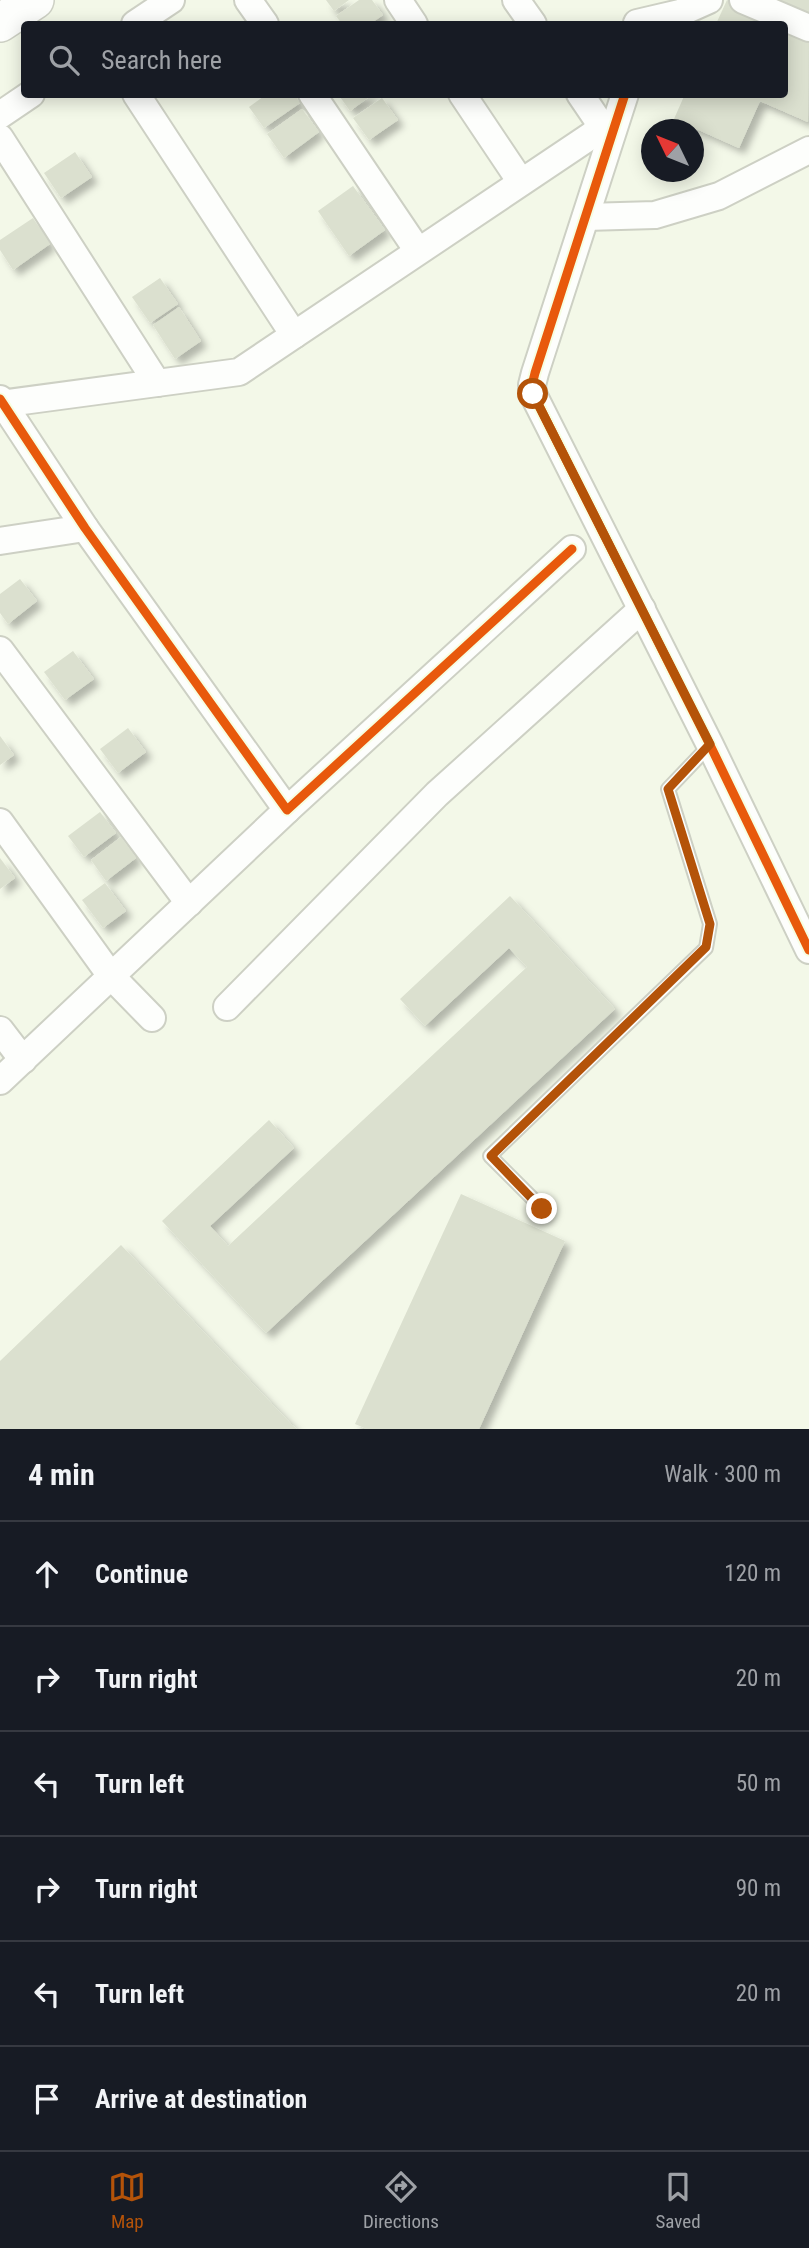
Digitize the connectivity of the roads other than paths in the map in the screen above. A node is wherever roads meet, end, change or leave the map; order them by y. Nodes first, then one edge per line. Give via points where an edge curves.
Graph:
1 (35, 0) edge
2 (171, 0) edge
3 (248, 0) edge
4 (398, 0) edge
5 (516, 0) edge
6 (709, 0) edge
7 (743, 0) edge
8 (642, 16) edge
9 (140, 21) edge
10 (263, 21) edge
11 (412, 21) edge
12 (531, 21) edge
13 (0, 23) edge
14 (809, 28) edge
15 (25, 98) edge
16 (139, 98) edge
17 (315, 98) edge
18 (465, 98) edge
19 (583, 98) edge
20 (624, 98) edge
21 (0, 115) edge
22 (0, 138) edge
23 (809, 150) edge
24 (521, 181) junction
25 (586, 217) junction
26 (418, 251) junction
27 (294, 335) junction
28 (157, 383) junction
29 (1, 402) edge
30 (85, 527) junction
31 (0, 541) edge
32 (572, 549) dead end
33 (642, 609) junction
34 (0, 650) edge
35 (710, 744) junction
36 (287, 810) junction
37 (0, 822) edge
38 (189, 902) junction
39 (809, 950) edge
40 (111, 976) junction
41 (228, 1007) dead end
42 (152, 1018) dead end
43 (0, 1030) edge
44 (23, 1060) junction
45 (0, 1082) edge
46 (542, 1209) dead end

1 - 13 street
2 - 9 street
3 - 10 street
4 - 11 street
5 - 12 street
6 - 8 street via 680,13
7 - 14 street
15 - 21 street
16 - 27 street
17 - 26 street
18 - 24 street
19 - 24 street via 599,122 595,133
20 - 25 street
22 - 28 street
23 - 25 street via 719,195 654,215
24 - 26 street
25 - 33 street via 533,394
26 - 27 street
27 - 28 street via 239,372
28 - 29 street
29 - 30 street
30 - 31 street
30 - 36 street
32 - 36 street
33 - 35 street
33 - 41 street via 437,794
34 - 38 street
35 - 39 street
35 - 46 lane via 668,789 710,924 706,947 491,1156
36 - 38 street
37 - 40 street
38 - 40 street
40 - 42 street
40 - 44 street
43 - 44 street
44 - 45 street

